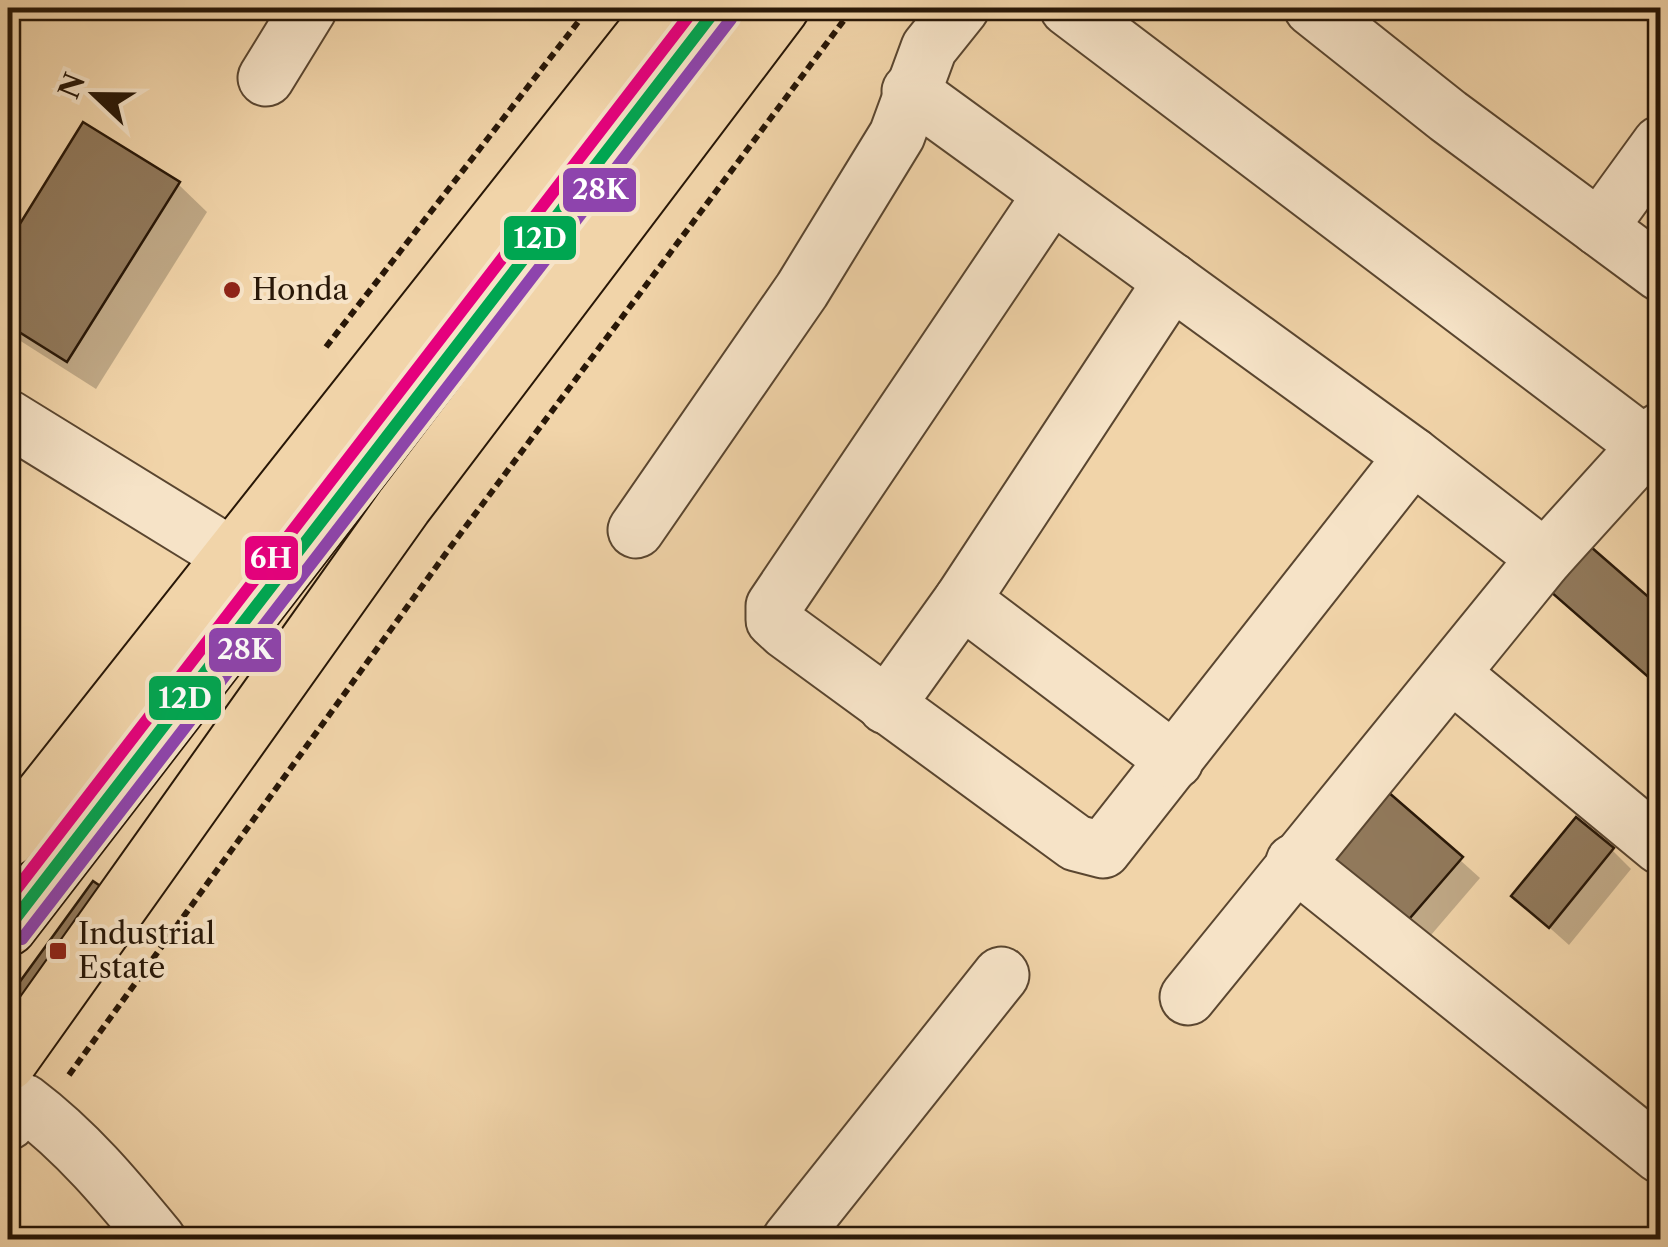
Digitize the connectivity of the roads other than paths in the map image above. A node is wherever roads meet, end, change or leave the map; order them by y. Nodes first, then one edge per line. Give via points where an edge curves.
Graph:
1 (309, 8) edge
2 (664, 8) edge
3 (717, 8) edge
4 (781, 8) edge
5 (962, 8) edge
6 (1068, 8) edge
7 (1341, 16) edge
8 (266, 78) dead end
9 (910, 91) junction
10 (1660, 144) edge
11 (1052, 195) junction
12 (1600, 228) junction
13 (1660, 273) edge
14 (1172, 281) junction
15 (8, 418) edge
16 (1657, 445) edge
17 (1413, 456) junction
18 (636, 530) dead end
19 (232, 556) junction
20 (1545, 558) junction
21 (962, 600) junction
22 (1453, 675) junction
23 (886, 706) junction
24 (1175, 761) junction
25 (8, 839) edge
26 (1660, 846) edge
27 (1294, 862) junction
28 (8, 928) edge
29 (1001, 974) dead end
30 (1188, 997) dead end
31 (8, 1064) edge
32 (24, 1118) edge
33 (1660, 1155) edge
34 (158, 1240) edge
35 (790, 1240) edge

1 - 8 street
2 - 19 main road
3 - 28 main road
4 - 31 main road via 404,506
5 - 9 street via 929,48
6 - 16 street
7 - 12 street via 1448,116
9 - 11 street
9 - 18 street via 897,135 802,290
10 - 12 street
11 - 14 street
11 - 23 street via 774,606 774,620 786,631
12 - 13 street
14 - 17 street
14 - 21 street
15 - 19 street
16 - 20 street
17 - 20 street
17 - 24 street
19 - 25 main road
20 - 22 street
21 - 23 street
21 - 24 street
22 - 26 street
22 - 27 street
23 - 24 street via 1090,848 1103,850 1114,841
27 - 30 street
27 - 33 street
29 - 35 street
32 - 34 street via 95,1162

